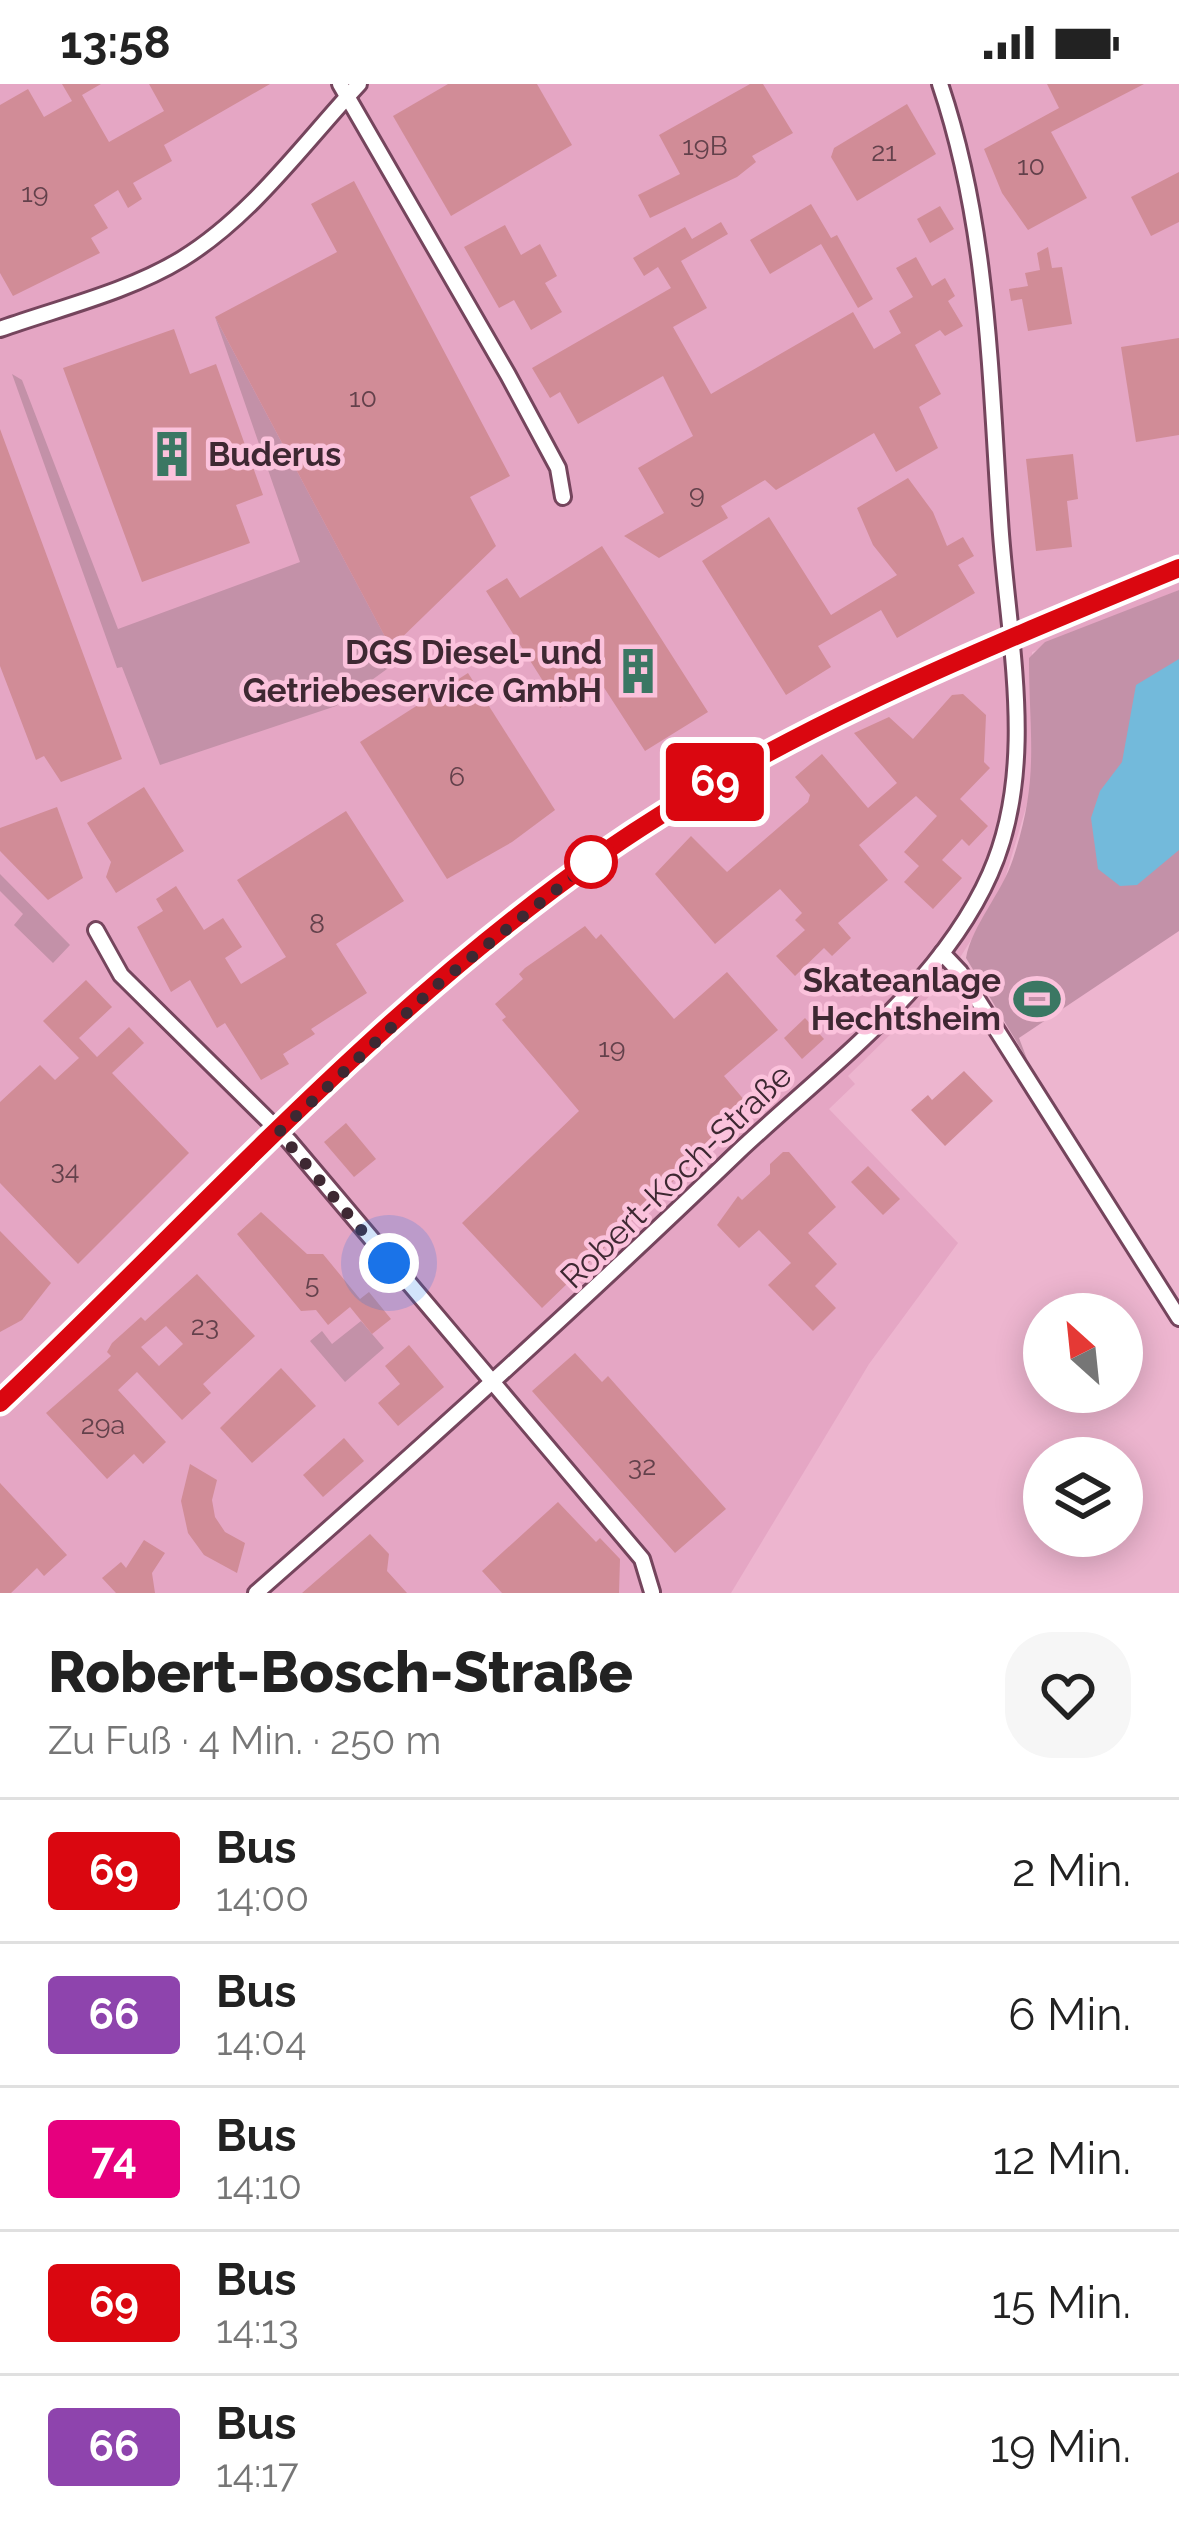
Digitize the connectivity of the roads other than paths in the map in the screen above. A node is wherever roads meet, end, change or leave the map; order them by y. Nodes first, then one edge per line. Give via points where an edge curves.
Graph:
1 (358, 84) edge
2 (940, 84) edge
3 (344, 90) edge
4 (0, 329) edge
5 (563, 497) dead end
6 (1179, 568) edge
7 (1011, 639) junction
8 (96, 930) dead end
9 (942, 953) junction
10 (279, 1132) junction
11 (1179, 1318) edge
12 (492, 1384) junction
13 (0, 1402) edge
14 (652, 1592) edge
15 (256, 1593) edge

1 - 3 street
2 - 7 street, Robert-Koch-Straße via 979,243
3 - 4 street via 241,212 201,247 156,272
3 - 5 street via 518,393 558,468
6 - 7 street
7 - 9 street, Robert-Koch-Straße via 1017,750 1010,812 988,880
7 - 10 street via 823,723 620,842 458,967
8 - 10 street via 122,975
9 - 11 street
9 - 12 street, Robert-Koch-Straße
10 - 12 street
10 - 13 street
12 - 14 street via 641,1559
12 - 15 street, Robert-Koch-Straße

